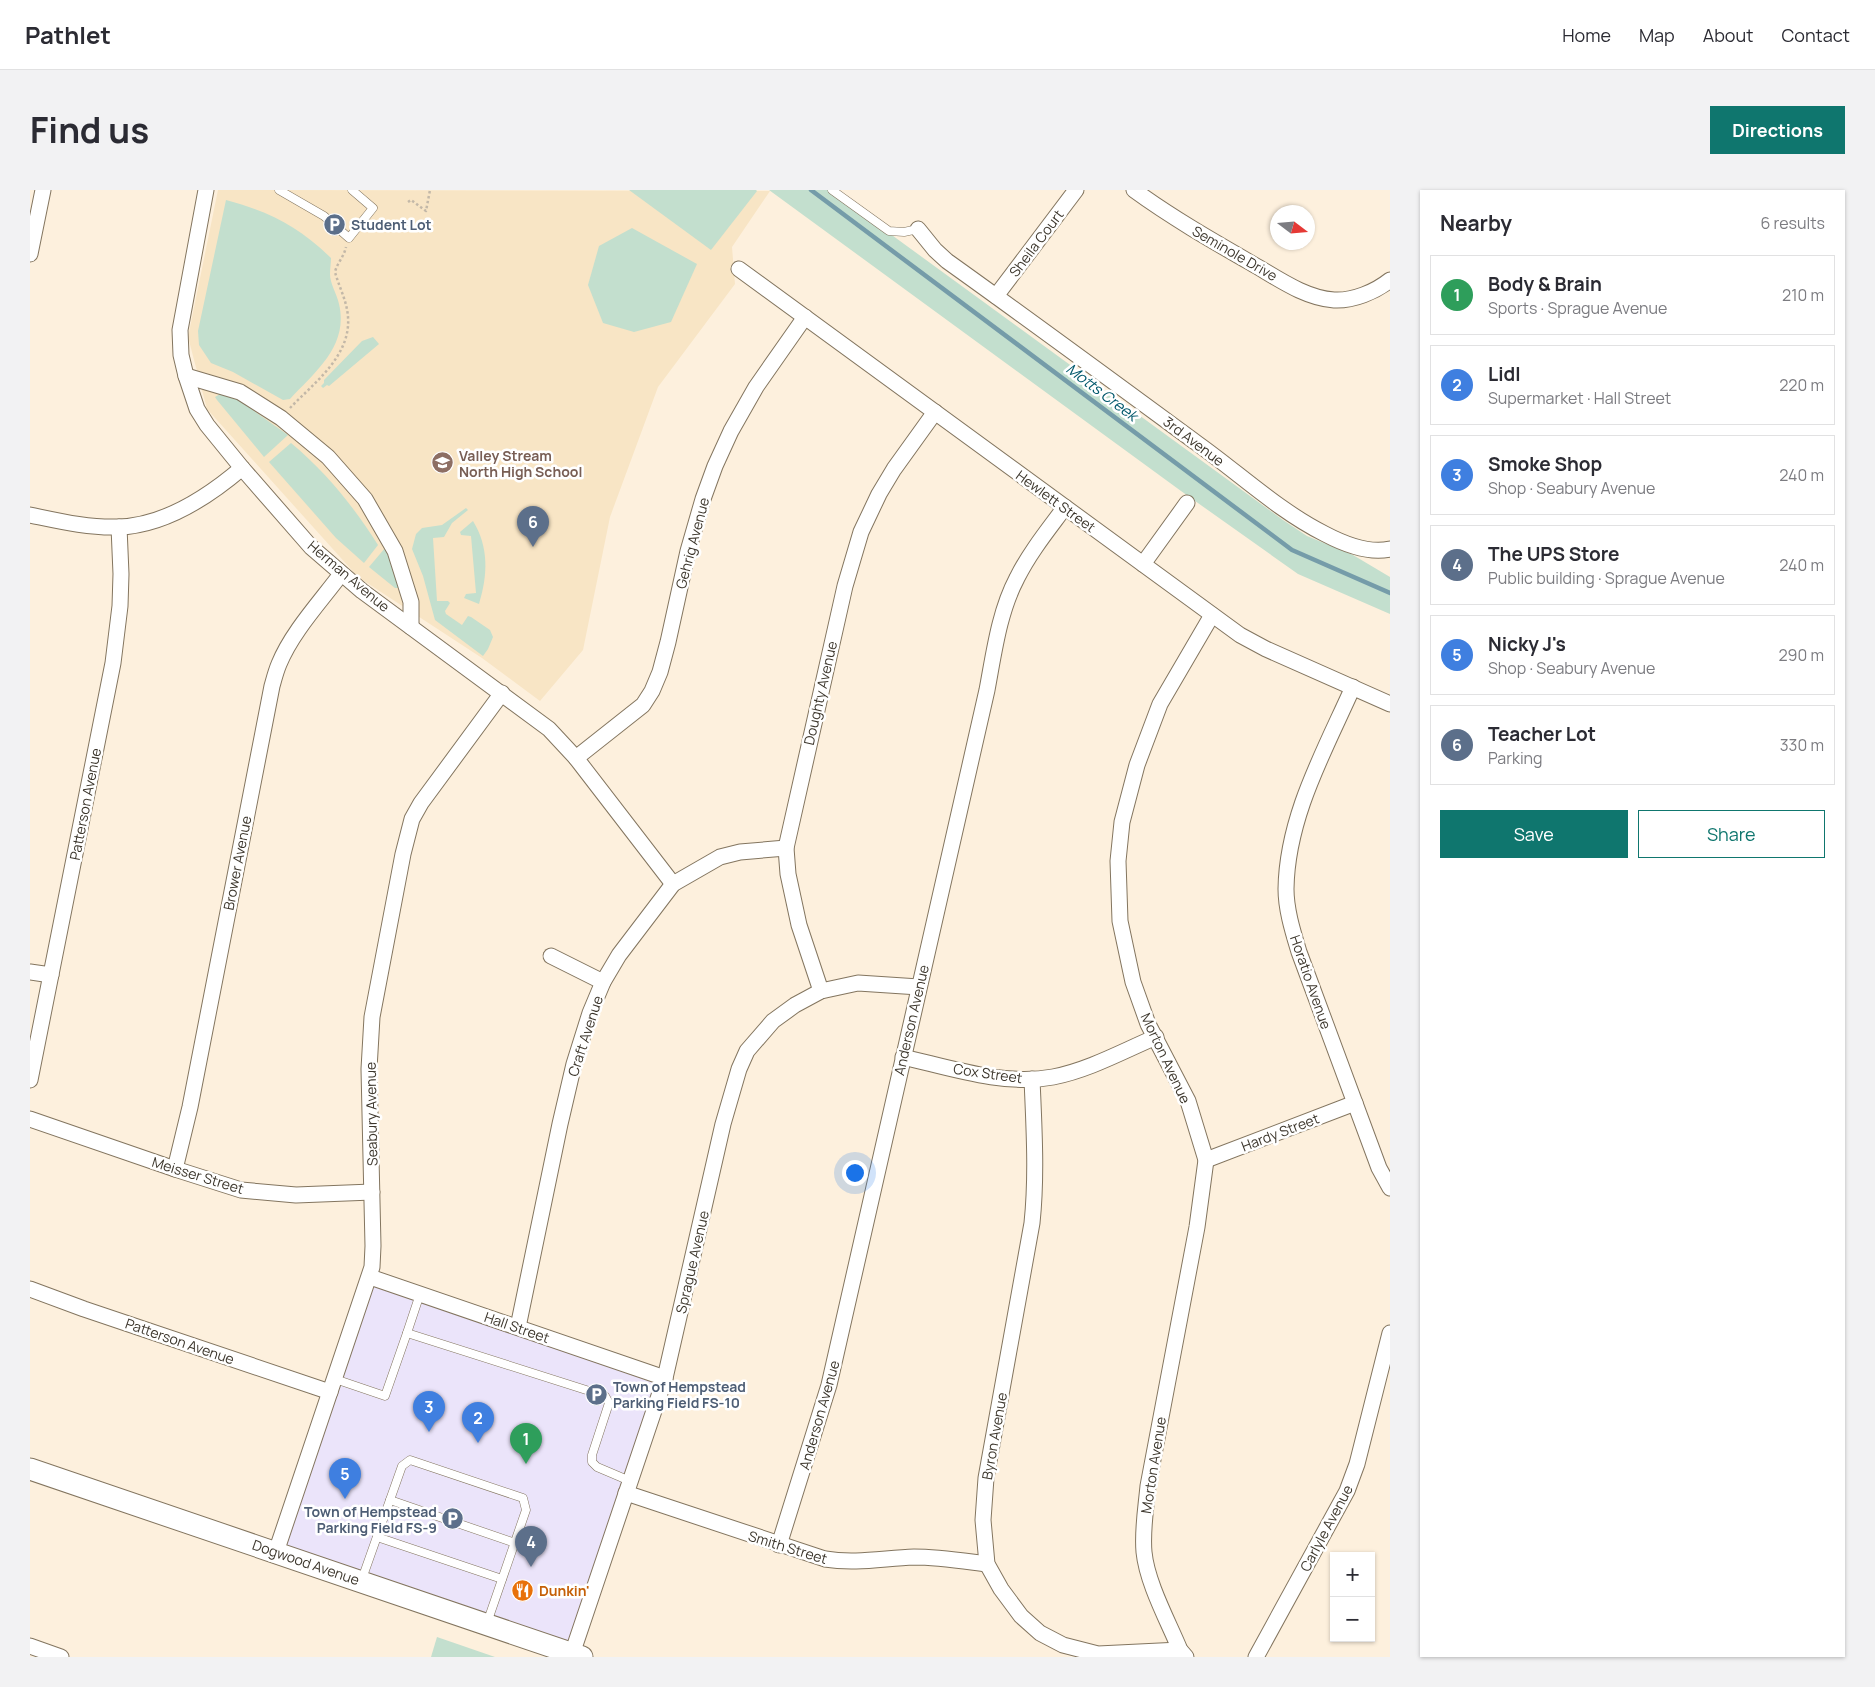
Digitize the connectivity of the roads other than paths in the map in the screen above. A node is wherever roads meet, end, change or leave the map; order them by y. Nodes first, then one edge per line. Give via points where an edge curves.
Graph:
1 (43, 190) edge
2 (206, 190) edge
3 (279, 190) edge
4 (352, 190) edge
5 (832, 190) edge
6 (1076, 190) edge
7 (1141, 192) edge
8 (918, 229) joint
9 (30, 254) edge
10 (739, 269) dead end
11 (1390, 280) edge
12 (996, 296) junction
13 (805, 317) junction
14 (186, 376) junction
15 (935, 412) junction
16 (242, 468) junction
17 (1187, 503) dead end
18 (1065, 507) junction
19 (30, 515) edge
20 (119, 527) junction
21 (1390, 549) edge
22 (1143, 564) junction
23 (341, 574) junction
24 (1212, 615) junction
25 (411, 627) junction
26 (1353, 688) junction
27 (502, 693) junction
28 (1390, 704) edge
29 (576, 758) junction
30 (786, 848) junction
31 (673, 884) junction
32 (551, 956) dead end
33 (30, 972) edge
34 (51, 975) junction
35 (603, 982) junction
36 (919, 986) junction
37 (822, 991) junction
38 (1156, 1037) junction
39 (903, 1058) junction
40 (1032, 1079) junction
41 (30, 1080) edge
42 (1355, 1103) junction
43 (30, 1120) edge
44 (1206, 1160) junction
45 (175, 1169) junction
46 (1390, 1188) edge
47 (372, 1192) junction
48 (370, 1277) junction
49 (30, 1289) edge
50 (420, 1294) junction
51 (518, 1327) junction
52 (407, 1333) junction
53 (1390, 1333) edge
54 (665, 1378) junction
55 (333, 1385) junction
56 (30, 1469) edge
57 (628, 1487) junction
58 (390, 1500) junction
59 (376, 1537) junction
60 (515, 1543) junction
61 (779, 1545) junction
62 (276, 1552) junction
63 (987, 1564) junction
64 (502, 1579) junction
65 (361, 1581) junction
66 (486, 1624) junction
67 (30, 1646) edge
68 (1183, 1654) edge
69 (575, 1656) edge
70 (61, 1657) edge
71 (1256, 1657) edge

1 - 9 street
2 - 14 street, Herman Avenue via 180,330
3 - 4 lane via 324,216 348,238 372,208
5 - 8 lane via 890,231
6 - 12 street, Sheila Court
7 - 11 street, Seminole Drive via 1186,226 1296,289 1318,297 1343,300 1368,294
8 - 12 street, 3rd Avenue via 947,261
10 - 13 street, Hewlett Street
12 - 21 street, 3rd Avenue via 1292,515 1346,544 1365,550
13 - 15 street, Hewlett Street
13 - 29 street, Gehrig Avenue via 756,387 715,466 688,551 668,642 652,691 643,706
14 - 16 street, Herman Avenue via 197,409 207,426
14 - 25 street via 240,392 280,418 328,457 364,499 395,551 411,602
15 - 18 street, Hewlett Street
15 - 30 street, Doughty Avenue via 894,469 862,532 845,586
16 - 20 street via 221,486 181,509 144,523
16 - 23 street, Herman Avenue via 311,547
17 - 22 street
18 - 22 street, Hewlett Street
18 - 36 street, Anderson Avenue via 1021,571 1006,607
19 - 20 street via 70,523
20 - 34 street, Patterson Avenue via 121,590 113,663
22 - 24 street, Hewlett Street
23 - 25 street, Herman Avenue
23 - 45 street, Brower Avenue via 285,651 272,686
24 - 26 street, Hewlett Street via 1266,649
24 - 38 street, Morton Avenue via 1160,704 1137,765 1122,822 1118,861 1120,921 1133,982
25 - 27 street, Herman Avenue
26 - 28 street, Hewlett Street
26 - 42 street, Horatio Avenue via 1303,801 1290,843 1286,890 1299,952
27 - 29 street, Herman Avenue via 549,729
27 - 47 street, Seabury Avenue via 421,803 412,819 402,854 372,1017 369,1069
29 - 31 street, Herman Avenue
30 - 31 street, Craft Avenue via 720,857
30 - 37 street, Doughty Avenue via 799,925
31 - 35 street, Craft Avenue via 619,954
32 - 35 street
33 - 34 street
34 - 41 street, Patterson Avenue
35 - 51 street, Craft Avenue via 574,1064
36 - 37 street, Sprague Avenue via 858,983
36 - 39 street, Anderson Avenue
37 - 54 street, Sprague Avenue via 773,1021 747,1051 739,1068 723,1124
38 - 40 street, Cox Street via 1073,1072
38 - 44 street, Morton Avenue via 1188,1101
39 - 40 street, Cox Street via 986,1076
39 - 61 street, Anderson Avenue via 829,1386
40 - 63 street, Byron Avenue via 1035,1191 986,1478 983,1520
42 - 44 street, Hardy Street
42 - 46 street, Horatio Avenue via 1379,1168
43 - 45 street, Meisser Street
44 - 68 street, Morton Avenue via 1197,1227 1144,1518 1144,1552 1149,1574
45 - 47 street, Meisser Street via 241,1190 264,1193
47 - 48 street, Seabury Avenue
48 - 50 street, Hall Street
48 - 55 street, Seabury Avenue
49 - 55 street, Patterson Avenue via 84,1309
50 - 51 street, Hall Street
50 - 52 lane
51 - 54 street, Hall Street
52 - 55 lane via 385,1396
52 - 57 lane via 605,1396 609,1403 592,1462
53 - 71 street, Carlyle Avenue via 1357,1464 1347,1491
54 - 57 street, Sprague Avenue
55 - 62 street, Seabury Avenue
56 - 62 street, Dogwood Avenue
57 - 61 street, Smith Street
57 - 69 street, Sprague Avenue
58 - 59 lane
58 - 60 lane
58 - 60 lane via 402,1466 410,1460 523,1498 526,1510
59 - 64 lane
59 - 65 lane
60 - 64 lane
61 - 63 street, Smith Street via 838,1561 914,1557
62 - 65 street, Dogwood Avenue
63 - 68 street, Byron Avenue via 1021,1616 1040,1633 1054,1640 1098,1654
64 - 66 lane
65 - 66 street, Dogwood Avenue
66 - 69 street, Dogwood Avenue
67 - 70 street

